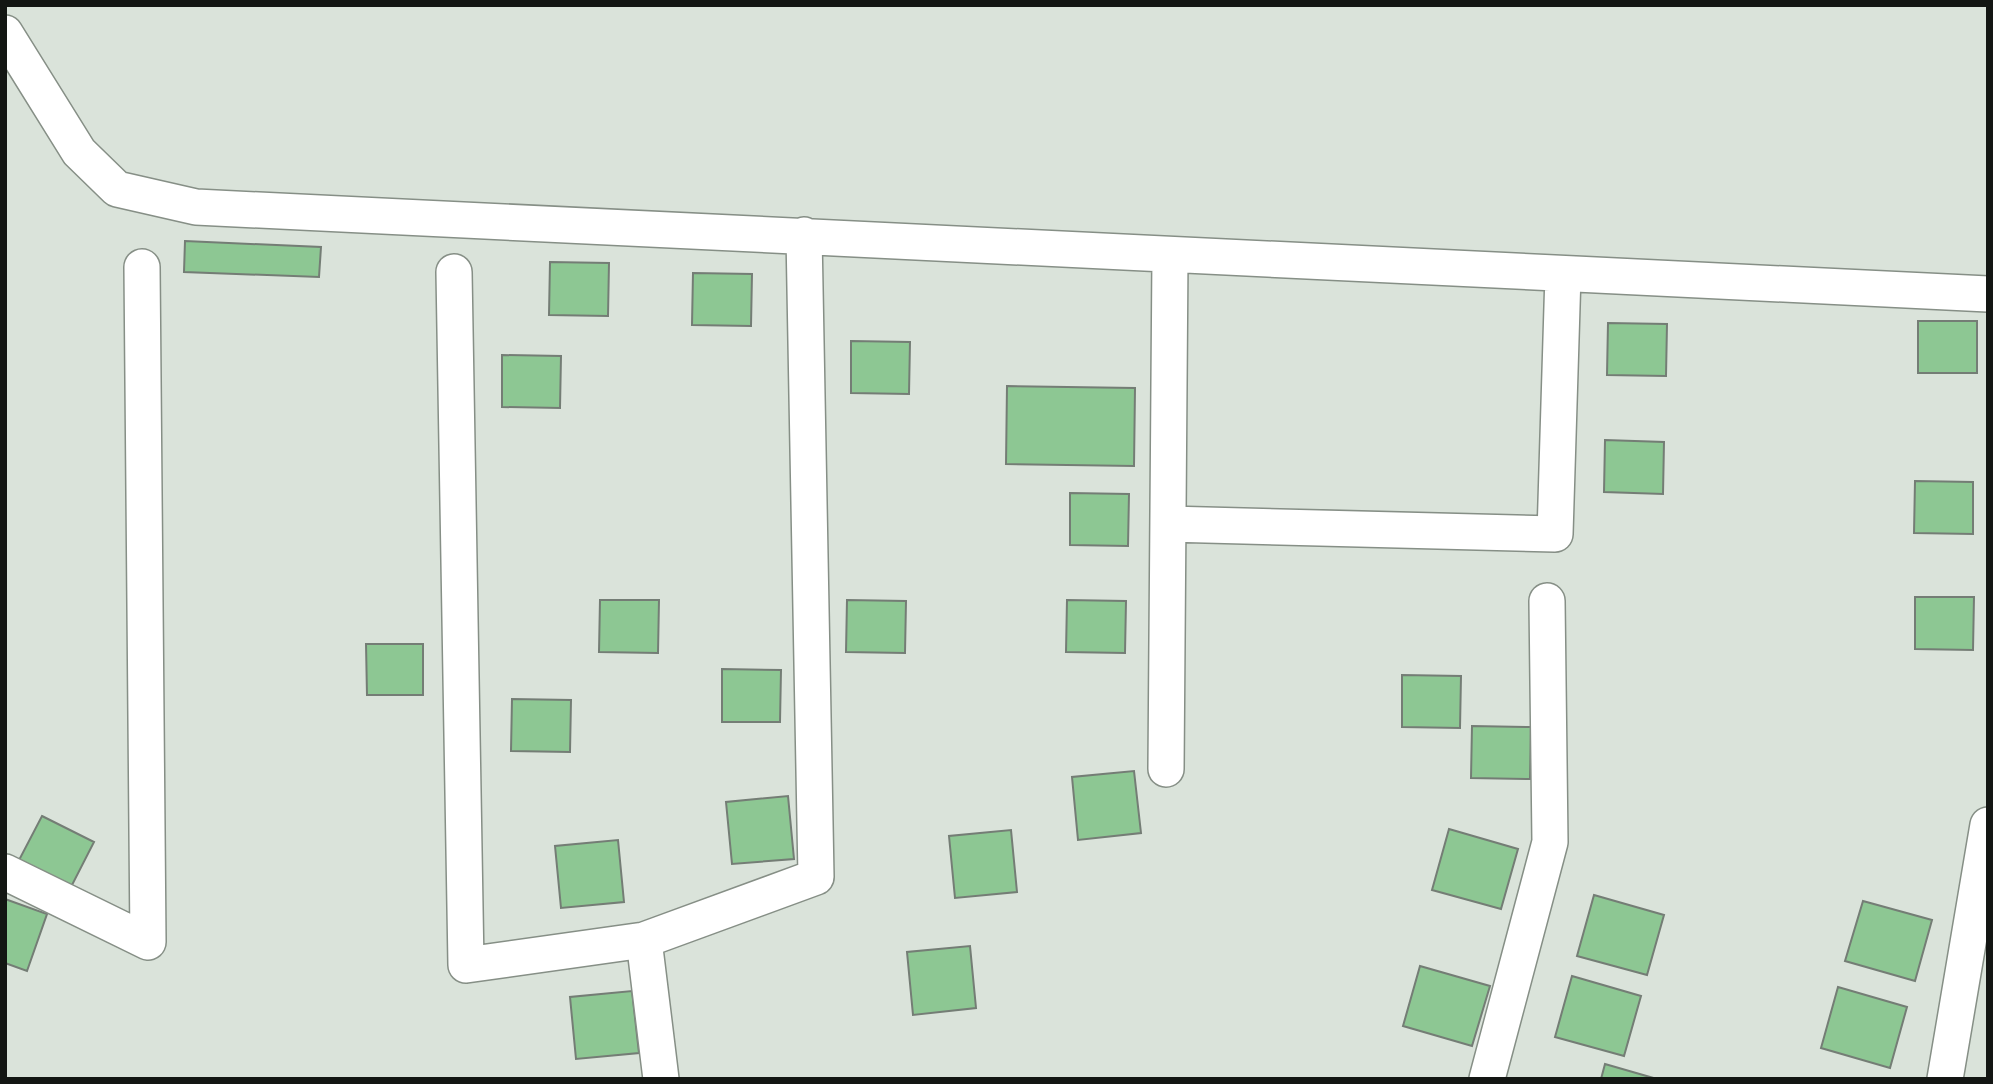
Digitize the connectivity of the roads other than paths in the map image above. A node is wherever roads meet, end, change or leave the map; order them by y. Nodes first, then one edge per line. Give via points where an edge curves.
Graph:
1 (5, 33) edge
2 (804, 235) junction
3 (1170, 256) junction
4 (142, 267) dead end
5 (454, 272) dead end
6 (1563, 274) junction
7 (1988, 294) edge
8 (1168, 524) junction
9 (1547, 601) dead end
10 (1166, 769) dead end
11 (1988, 825) edge
12 (5, 872) edge
13 (644, 940) junction
14 (661, 1079) edge
15 (1487, 1079) edge
16 (1945, 1079) edge

1 - 2 street via 79,152 117,189 196,207
2 - 3 street
2 - 13 street via 816,877
3 - 6 street
3 - 8 street
4 - 12 street via 148,942
5 - 13 street via 466,965
6 - 7 street
6 - 8 street via 1555,534
8 - 10 street
9 - 15 street via 1550,842
11 - 16 street
13 - 14 street

